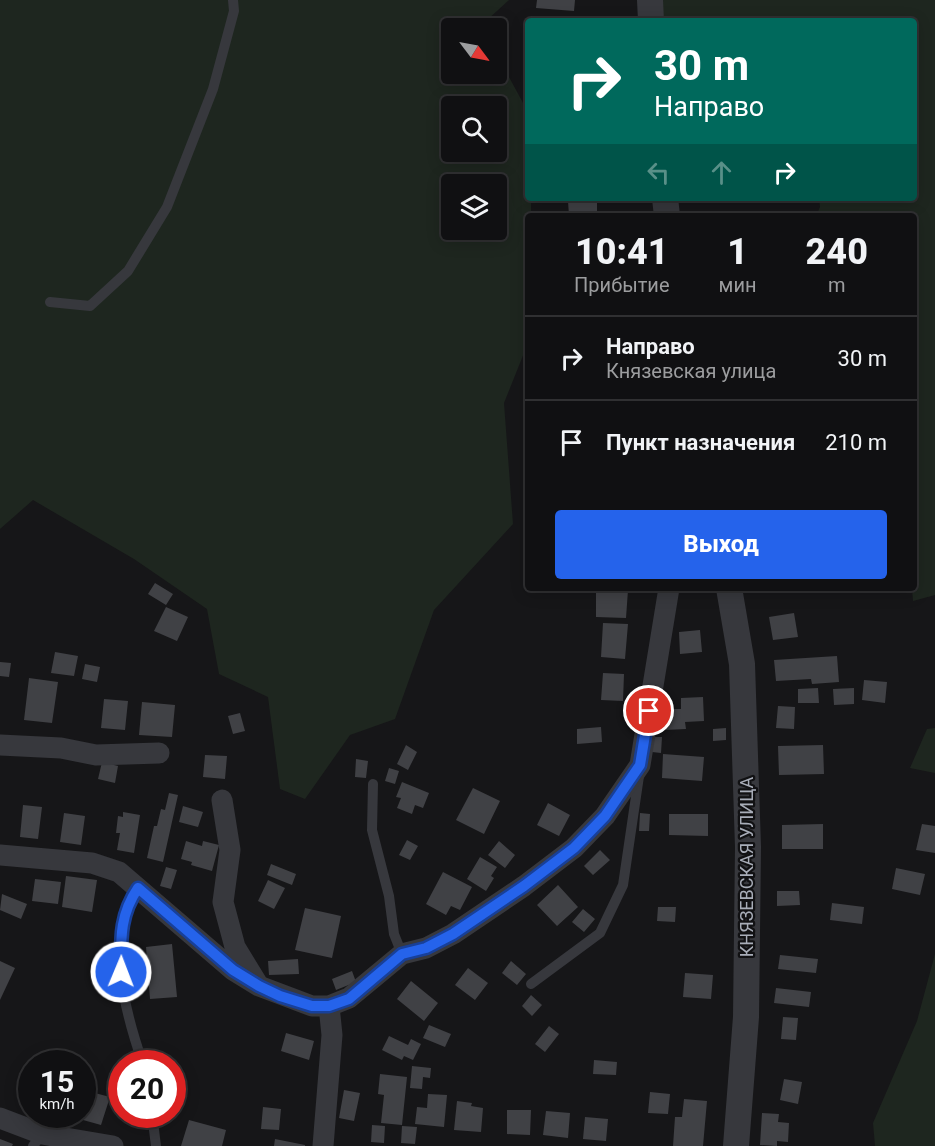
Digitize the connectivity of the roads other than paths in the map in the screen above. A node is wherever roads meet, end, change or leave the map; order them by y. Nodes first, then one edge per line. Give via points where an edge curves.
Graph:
1 (233, 0) edge
2 (650, 0) edge
3 (651, 18) edge
4 (50, 302) dead end
5 (669, 591) edge
6 (730, 591) edge
7 (0, 745) edge
8 (159, 753) dead end
9 (640, 765) junction
10 (373, 784) dead end
11 (222, 800) dead end
12 (0, 855) edge
13 (138, 888) junction
14 (402, 954) junction
15 (531, 984) dead end
16 (259, 986) junction
17 (329, 1006) junction
18 (138, 1050) edge
19 (0, 1118) edge
20 (154, 1128) edge
21 (37, 1140) edge
22 (113, 1146) edge
23 (156, 1146) edge
24 (323, 1146) edge
25 (736, 1146) edge

1 - 4 lane via 234,11 213,89 167,207 128,271 90,306
2 - 3 street
5 - 9 street
6 - 25 street, КНЯЗЕВСКАЯ УЛИЦА via 742,664 748,847 746,1017
7 - 8 street via 62,748 96,755
9 - 14 street via 605,816 574,848 453,934 426,948
9 - 15 lane via 623,885 600,933
10 - 14 lane via 372,830 394,934
11 - 16 street via 230,850 223,902 235,947
12 - 13 street via 92,863 119,872
13 - 16 street via 233,970
13 - 18 lane via 121,928 121,972
14 - 17 street via 349,999
16 - 17 street via 312,1006
17 - 24 street via 332,1035
19 - 21 street
20 - 23 lane
21 - 22 street

